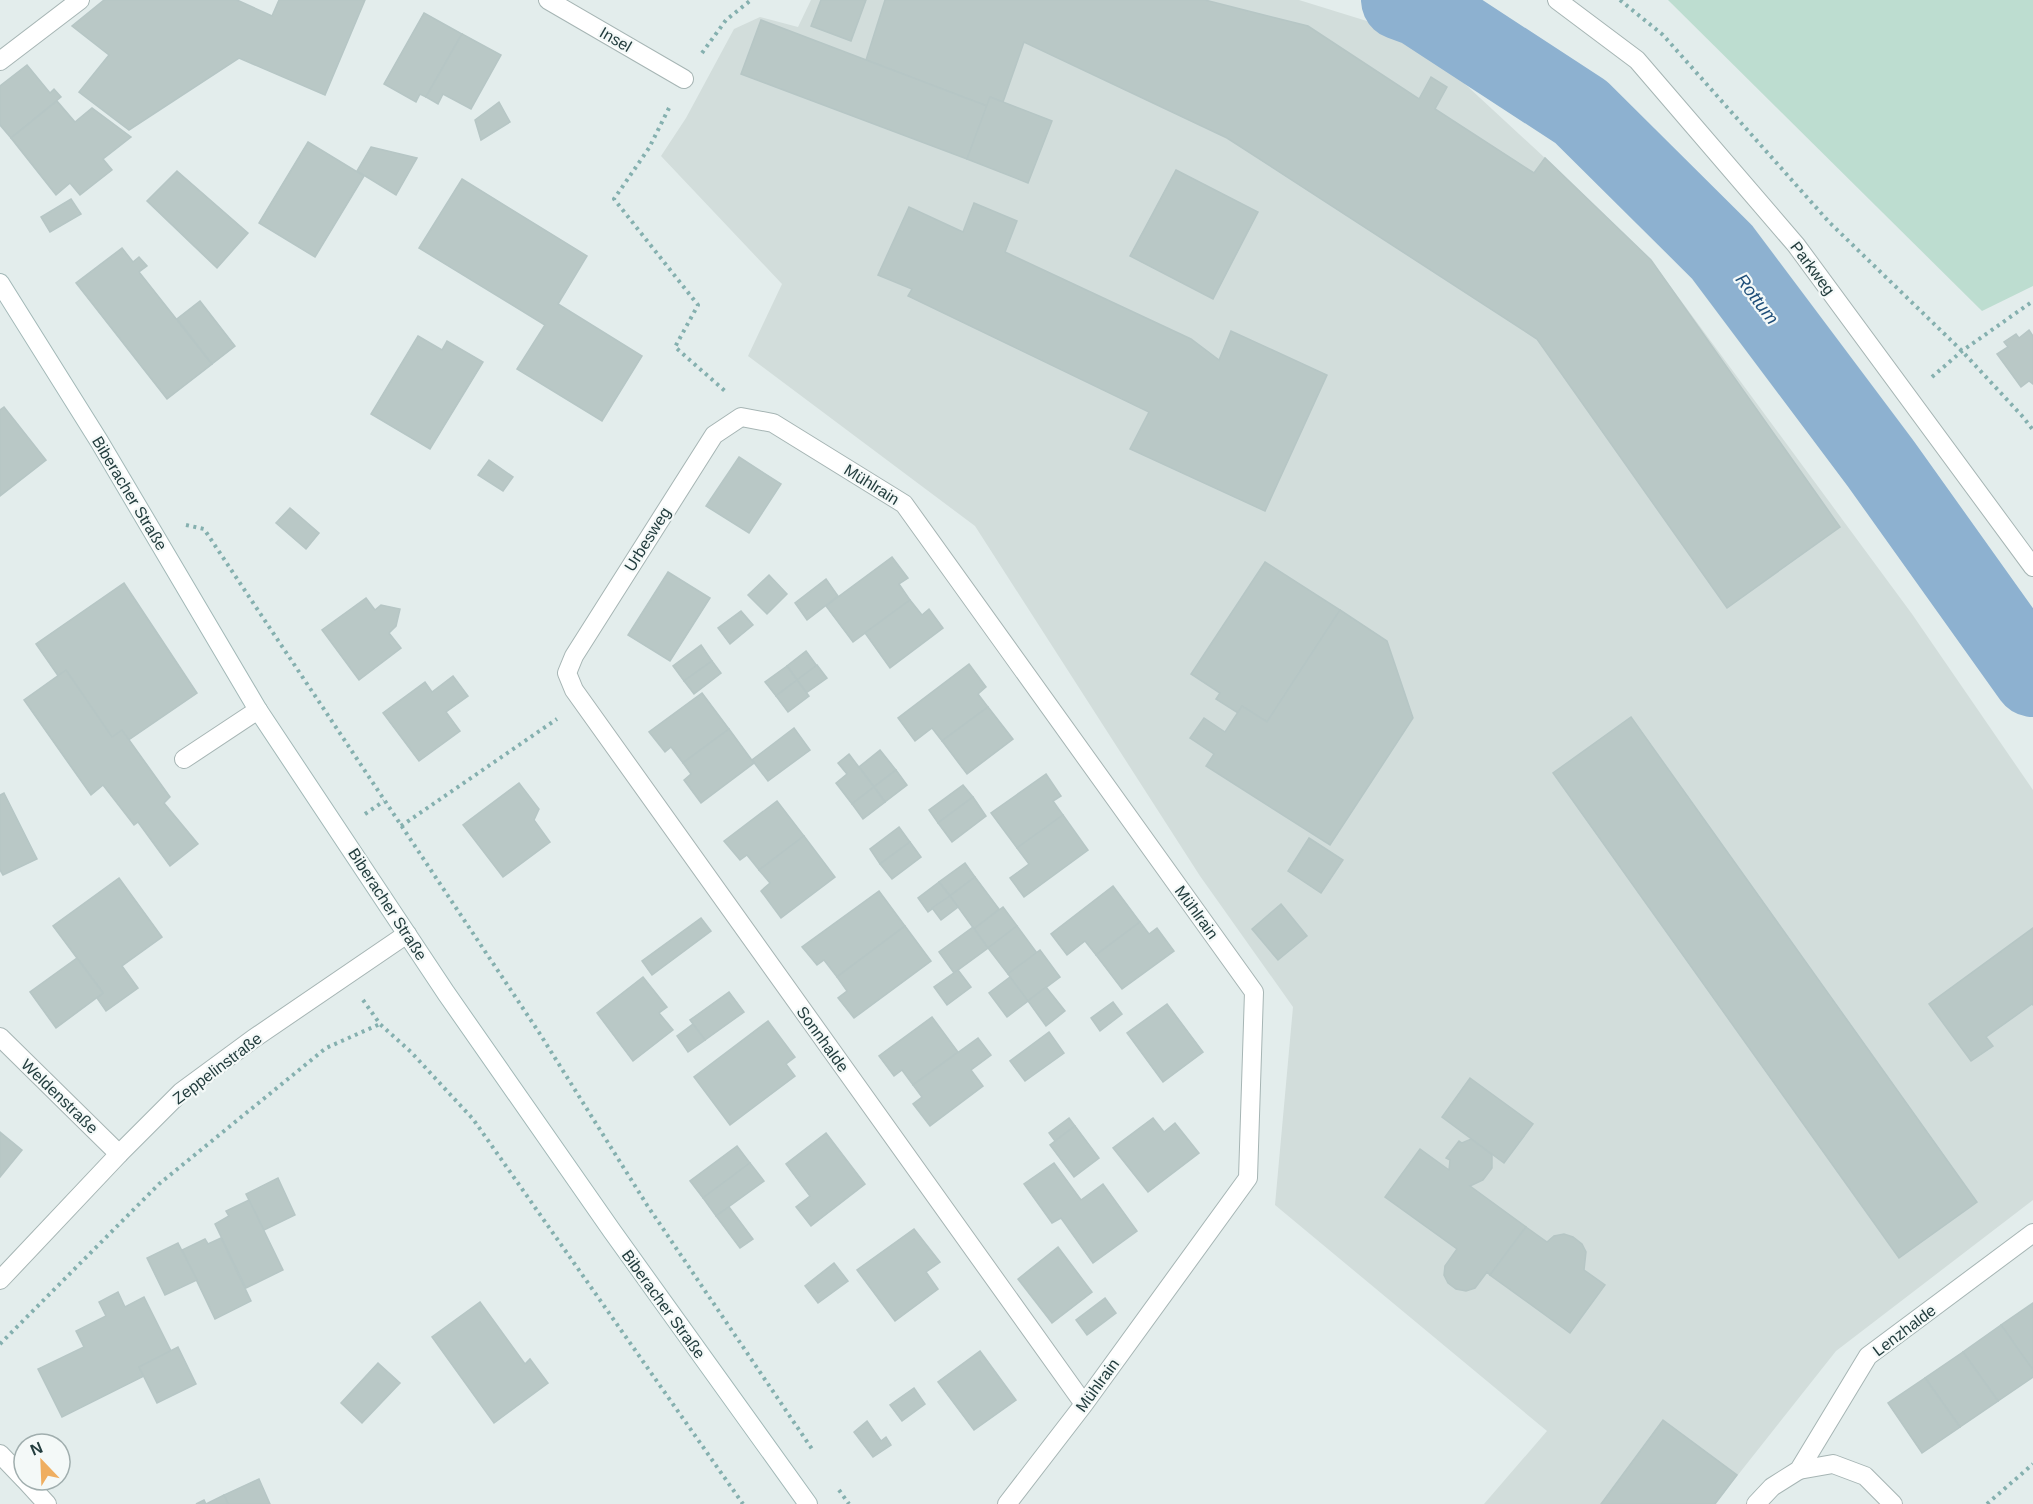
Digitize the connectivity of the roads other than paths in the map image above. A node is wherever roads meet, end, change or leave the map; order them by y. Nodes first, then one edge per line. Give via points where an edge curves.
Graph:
1 (80, 0) edge
2 (548, 0) edge
3 (1557, 0) edge
4 (0, 62) edge
5 (684, 79) dead end
6 (0, 283) edge
7 (741, 417) joint
8 (2033, 567) edge
9 (567, 673) joint
10 (258, 710) junction
11 (184, 759) dead end
12 (407, 934) junction
13 (0, 1037) edge
14 (119, 1154) junction
15 (2031, 1239) edge
16 (0, 1280) edge
17 (1084, 1404) junction
18 (0, 1454) edge
19 (12, 1467) edge
20 (1799, 1470) junction
21 (36, 1492) edge
22 (47, 1504) edge
23 (808, 1504) edge
24 (1007, 1504) edge
25 (1756, 1504) edge
26 (1893, 1504) edge

1 - 4 street
2 - 5 street, Insel
3 - 8 street, Parkweg via 1637,60 1797,245
6 - 10 street, Biberacher Straße via 99,441
7 - 9 street, Urbesweg via 714,435
7 - 17 street, Mühlrain via 773,423 904,504 1254,992 1248,1178
9 - 17 street, Sonnhalde via 574,690
10 - 11 street
10 - 12 street, Biberacher Straße
12 - 14 street, Zeppelinstraße via 181,1092
12 - 23 street, Biberacher Straße via 612,1231
13 - 14 street, Weldenstraße
14 - 16 street, Zeppelinstraße
15 - 20 street, Lenzhalde via 1868,1356
17 - 24 street, Mühlrain
18 - 19 street
20 - 25 street, Lenzhalde via 1772,1487
20 - 26 street via 1833,1464 1865,1476
21 - 22 street

